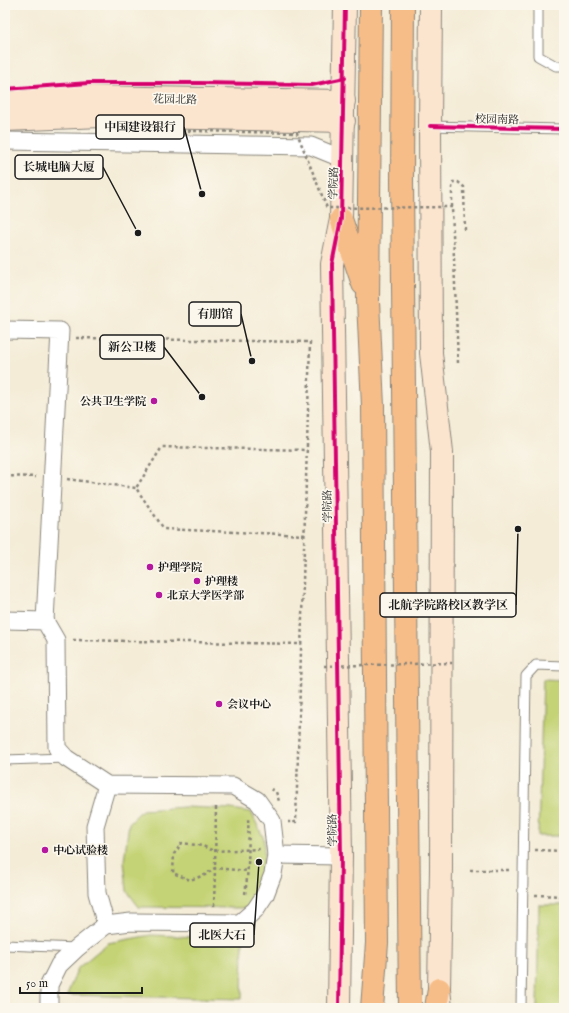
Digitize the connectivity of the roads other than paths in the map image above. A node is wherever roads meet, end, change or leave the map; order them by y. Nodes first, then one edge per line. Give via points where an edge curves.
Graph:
1 (346, 5) edge
2 (371, 5) edge
3 (403, 5) edge
4 (431, 5) edge
5 (538, 5) edge
6 (564, 66) edge
7 (5, 103) edge
8 (344, 111) junction
9 (5, 120) edge
10 (430, 126) junction
11 (564, 129) edge
12 (5, 141) edge
13 (343, 159) junction
14 (341, 219) junction
15 (368, 301) junction
16 (5, 330) edge
17 (5, 620) edge
18 (45, 622) junction
19 (564, 666) edge
20 (66, 758) junction
21 (5, 760) edge
22 (107, 785) junction
23 (271, 852) junction
24 (341, 856) junction
25 (106, 925) junction
26 (5, 945) edge
27 (77, 948) junction
28 (439, 1002) edge
29 (49, 1008) edge
30 (339, 1008) edge
31 (372, 1008) edge
32 (410, 1008) edge
33 (521, 1008) edge

1 - 8 street, 学院路
2 - 15 highway
3 - 32 highway via 402,180
4 - 10 street
5 - 6 lane via 538,56 556,66
7 - 8 street, 花园北路 via 82,97
8 - 9 street, 花园北路
8 - 13 street, 学院路
10 - 11 lane, 校园南路
10 - 28 street via 431,353 442,452
12 - 13 street via 311,146
13 - 14 street, 学院路
14 - 15 highway
14 - 24 street, 学院路 via 332,264
15 - 31 highway via 373,406 377,943
16 - 18 street via 60,331
17 - 18 street
18 - 20 street via 56,640 57,748
19 - 33 lane via 536,665 526,676
20 - 21 lane
20 - 22 street
22 - 23 street via 233,786 257,800 272,821
22 - 25 street via 96,826 97,893
23 - 24 street
23 - 25 street via 273,874 265,895 255,910 240,924 132,922
24 - 30 street, 学院路
25 - 27 street
26 - 27 lane
27 - 29 street via 59,965 50,985

